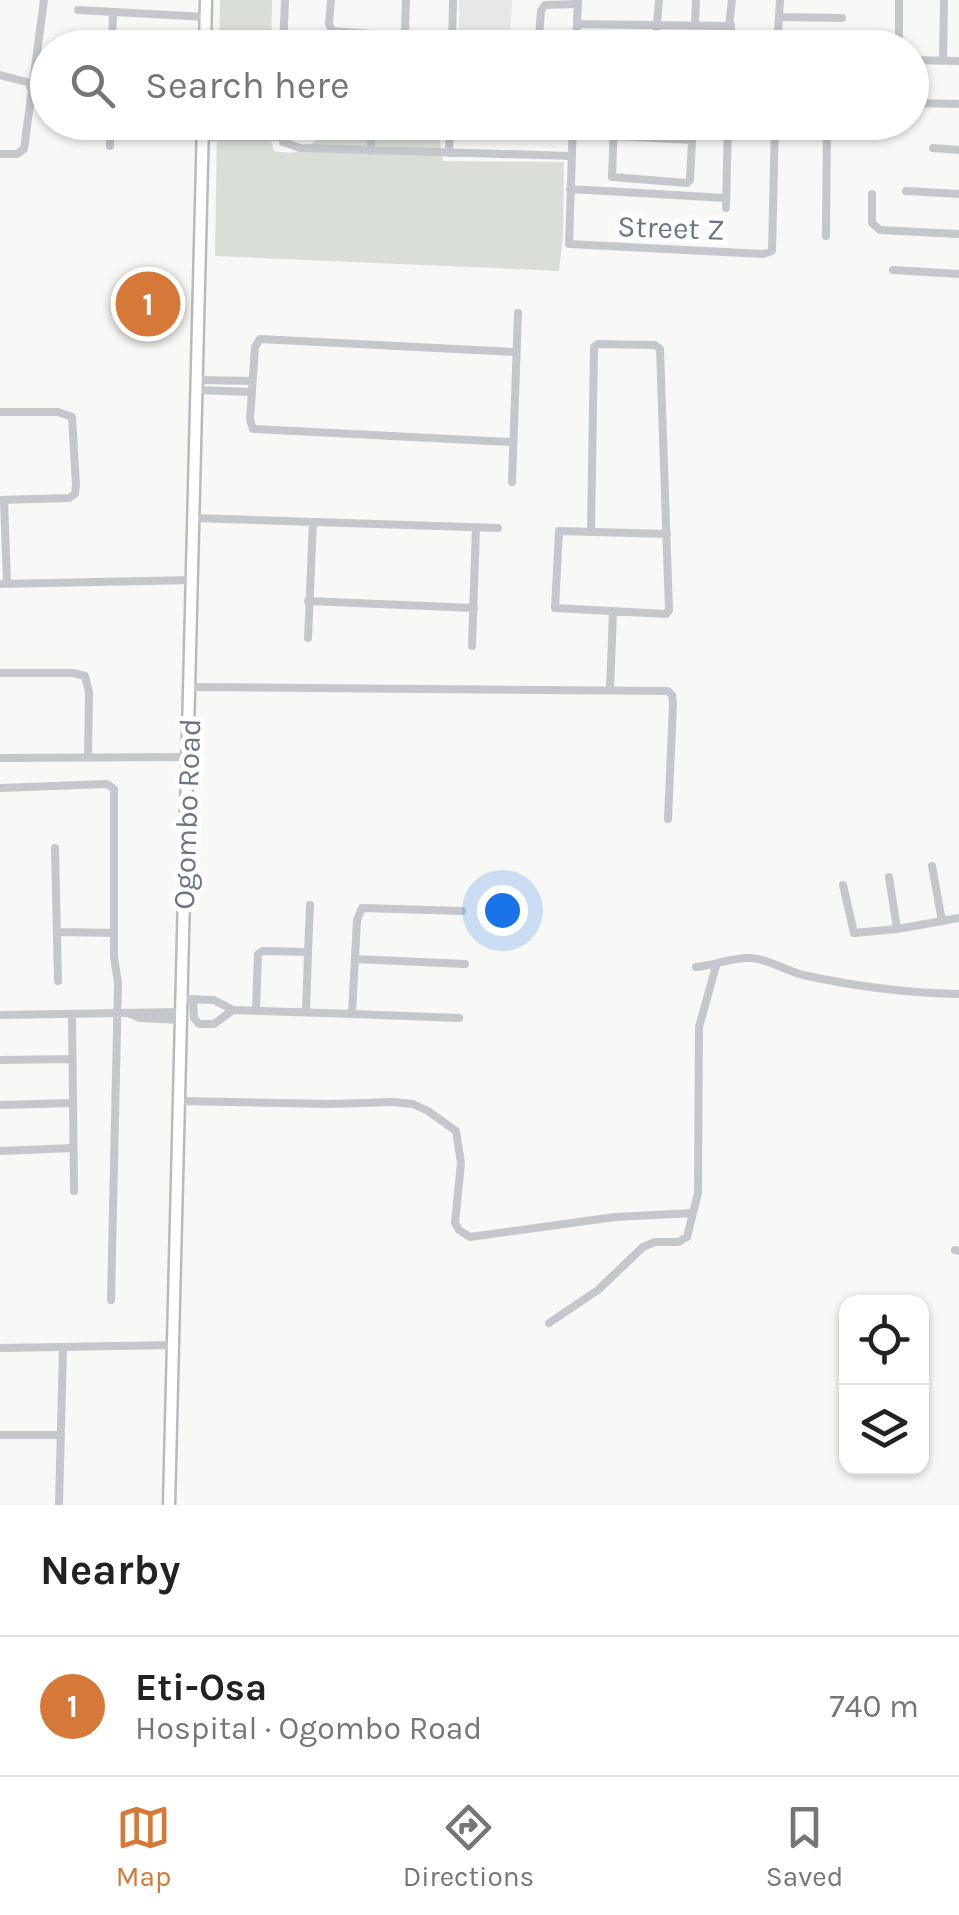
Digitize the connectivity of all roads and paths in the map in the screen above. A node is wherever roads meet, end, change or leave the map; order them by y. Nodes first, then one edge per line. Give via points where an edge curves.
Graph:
1 (44, 0) edge
2 (206, 0) edge
3 (285, 0) edge
4 (331, 0) edge
5 (406, 0) edge
6 (453, 0) edge
7 (659, 0) edge
8 (696, 0) edge
9 (732, 0) edge
10 (780, 0) edge
11 (899, 0) edge
12 (944, 0) edge
13 (578, 2) edge
14 (78, 10) dead end
15 (113, 12) junction
16 (206, 17) junction
17 (779, 17) junction
18 (842, 18) dead end
19 (577, 24) junction
20 (657, 25) junction
21 (730, 25) junction
22 (695, 26) junction
23 (39, 30) edge
24 (112, 30) edge
25 (206, 30) edge
26 (284, 30) edge
27 (331, 30) edge
28 (405, 30) edge
29 (452, 30) edge
30 (539, 30) edge
31 (577, 30) edge
32 (657, 30) edge
33 (730, 30) edge
34 (779, 30) edge
35 (899, 30) edge
36 (929, 61) edge
37 (943, 61) junction
38 (959, 61) edge
39 (0, 75) edge
40 (30, 85) edge
41 (30, 93) edge
42 (929, 103) edge
43 (959, 104) edge
44 (110, 140) edge
45 (203, 140) edge
46 (283, 140) edge
47 (370, 140) edge
48 (449, 140) edge
49 (573, 140) edge
50 (614, 140) edge
51 (692, 140) edge
52 (728, 140) edge
53 (775, 140) edge
54 (827, 140) edge
55 (110, 146) dead end
56 (933, 148) dead end
57 (959, 150) edge
58 (371, 151) junction
59 (449, 153) junction
60 (0, 154) edge
61 (572, 156) junction
62 (570, 189) junction
63 (906, 191) dead end
64 (872, 194) dead end
65 (959, 194) edge
66 (959, 234) edge
67 (826, 236) dead end
68 (894, 270) dead end
69 (959, 274) edge
70 (518, 313) dead end
71 (515, 352) junction
72 (197, 385) junction
73 (252, 387) junction
74 (0, 412) edge
75 (512, 442) junction
76 (512, 482) dead end
77 (2, 500) edge
78 (194, 518) junction
79 (313, 522) junction
80 (476, 527) junction
81 (498, 528) dead end
82 (591, 531) junction
83 (667, 534) junction
84 (194, 580) junction
85 (4, 584) edge
86 (308, 601) junction
87 (474, 608) junction
88 (613, 612) junction
89 (308, 638) dead end
90 (472, 646) dead end
91 (0, 674) edge
92 (191, 686) junction
93 (610, 690) junction
94 (88, 757) junction
95 (189, 757) junction
96 (0, 758) edge
97 (0, 788) edge
98 (668, 819) dead end
99 (55, 848) dead end
100 (932, 866) dead end
101 (889, 877) dead end
102 (843, 885) dead end
103 (310, 905) dead end
104 (462, 911) dead end
105 (959, 918) edge
106 (942, 921) junction
107 (897, 929) junction
108 (58, 932) junction
109 (114, 933) junction
110 (308, 952) junction
111 (355, 959) junction
112 (464, 964) dead end
113 (716, 966) junction
114 (696, 967) dead end
115 (58, 981) dead end
116 (959, 994) edge
117 (188, 999) junction
118 (233, 1010) junction
119 (256, 1010) junction
120 (306, 1012) junction
121 (72, 1014) junction
122 (122, 1014) junction
123 (352, 1014) junction
124 (0, 1015) edge
125 (183, 1016) junction
126 (460, 1018) dead end
127 (72, 1059) junction
128 (0, 1060) edge
129 (181, 1101) junction
130 (73, 1103) junction
131 (0, 1106) edge
132 (73, 1148) junction
133 (0, 1151) edge
134 (74, 1191) dead end
135 (692, 1212) junction
136 (111, 1300) dead end
137 (549, 1322) dead end
138 (175, 1344) junction
139 (0, 1348) edge
140 (62, 1348) junction
141 (0, 1435) edge
142 (61, 1435) junction
143 (59, 1505) edge
144 (169, 1505) edge

1 - 23 street
2 - 16 main road
3 - 26 street
4 - 27 street
5 - 28 street
6 - 29 street
7 - 20 street
8 - 22 street
9 - 21 street
10 - 17 street
11 - 35 street
12 - 37 street
13 - 19 street
13 - 30 street via 544,5
14 - 15 street
15 - 16 street
15 - 24 street
16 - 25 main road
17 - 18 street
17 - 34 street
19 - 20 street
19 - 31 street
20 - 22 street
20 - 32 street
21 - 22 street
21 - 33 street
36 - 37 street
37 - 38 street
39 - 40 street
41 - 60 street via 23,150
42 - 43 street
44 - 55 street
45 - 72 main road, Ogombo Road
46 - 58 street via 300,148
47 - 58 street
48 - 59 street
49 - 61 street
50 - 51 street via 612,177 687,183
52 - 62 street via 726,203
53 - 62 street, Street Z via 769,254 569,244
54 - 67 street
56 - 57 street
58 - 59 street
59 - 61 street
61 - 62 street
63 - 65 street
64 - 66 street via 872,223 880,230
68 - 69 street
70 - 71 street
71 - 73 street via 260,339
71 - 75 street
72 - 73 street
72 - 78 main road, Ogombo Road
73 - 75 street via 253,430
74 - 77 street via 64,413 75,432 73,496
75 - 76 street
77 - 85 street
78 - 79 street
78 - 84 main road, Ogombo Road
79 - 80 street
79 - 86 street
80 - 81 street
80 - 87 street
82 - 83 street
82 - 83 street via 594,347 655,346
82 - 88 street via 559,532 554,606
83 - 88 street via 668,613
84 - 85 street
84 - 92 main road, Ogombo Road
86 - 87 street
86 - 89 street
87 - 90 street
88 - 93 street
91 - 94 street via 85,676
92 - 93 street
92 - 95 main road, Ogombo Road
93 - 98 street via 672,693
94 - 95 street
94 - 96 street
95 - 117 main road, Ogombo Road
97 - 109 street via 114,787
99 - 108 street
100 - 106 street
101 - 107 street
102 - 107 street via 854,933
103 - 110 street
104 - 111 street via 362,908
105 - 106 street
106 - 107 street
108 - 109 street
108 - 115 street
109 - 122 street
110 - 119 street via 258,954
110 - 120 street
111 - 112 street
111 - 123 street
113 - 114 street
113 - 116 street via 758,959 810,976
113 - 135 street via 699,1027 698,1192
117 - 118 street via 214,1000
117 - 118 street via 199,1024 214,1024
117 - 125 main road, Ogombo Road
118 - 119 street
119 - 120 street
120 - 123 street
121 - 122 street
121 - 124 street
121 - 127 street
122 - 125 street
122 - 136 street
123 - 126 street
125 - 129 main road, Ogombo Road
127 - 128 street
127 - 130 street
129 - 135 street via 393,1102 428,1111 456,1132 455,1223 470,1237
129 - 138 main road, Ogombo Road
130 - 131 street
130 - 132 street
132 - 133 street
132 - 134 street
135 - 137 street via 684,1240 642,1247 598,1290
138 - 140 street
138 - 144 main road, Ogombo Road
139 - 140 street
140 - 142 street
141 - 142 street
142 - 143 street

